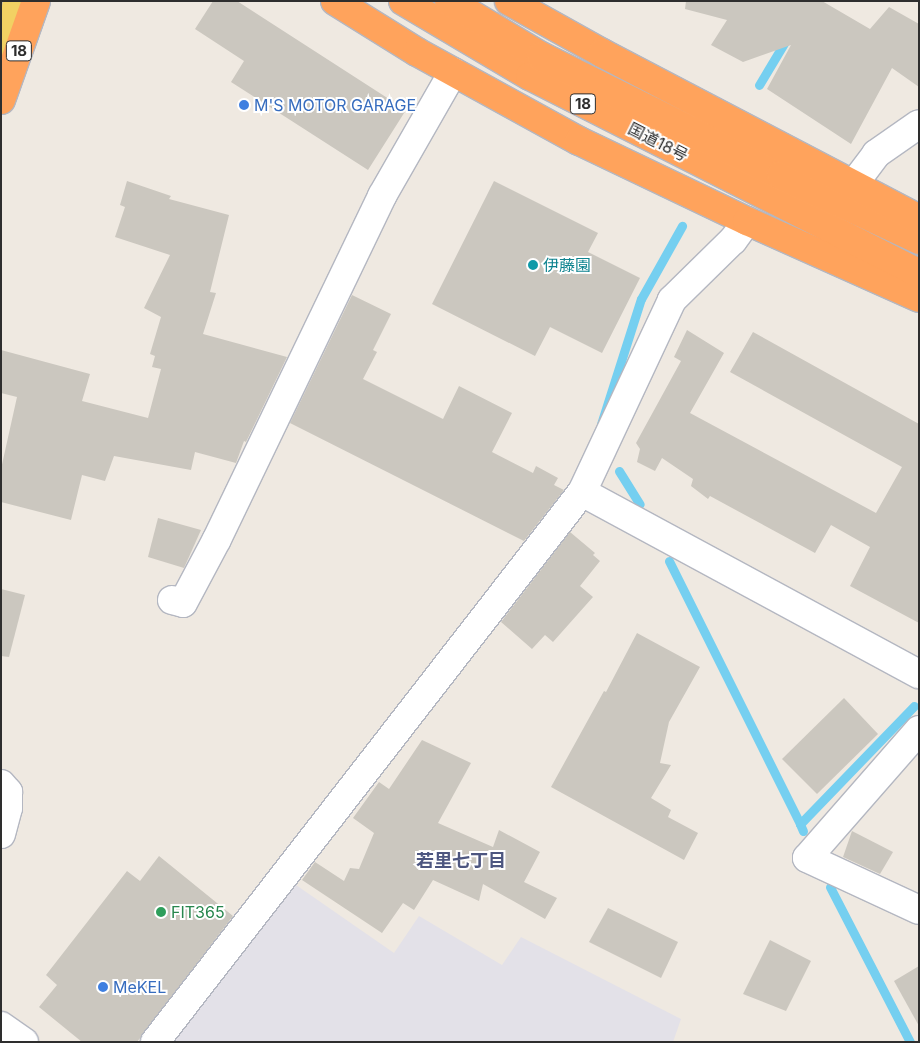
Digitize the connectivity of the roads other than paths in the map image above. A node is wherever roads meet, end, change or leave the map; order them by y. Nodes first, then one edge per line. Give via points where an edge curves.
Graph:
1 (17, 1) edge
2 (36, 1) edge
3 (335, 1) edge
4 (403, 1) edge
5 (449, 1) edge
6 (509, 1) edge
7 (453, 72) junction
8 (1, 99) edge
9 (919, 124) edge
10 (853, 185) junction
11 (919, 219) edge
12 (746, 221) junction
13 (919, 240) edge
14 (919, 273) edge
15 (919, 298) edge
16 (582, 492) junction
17 (172, 600) dead end
18 (919, 674) edge
19 (919, 730) edge
20 (1, 784) edge
21 (1, 834) edge
22 (919, 910) edge
23 (1, 1026) edge
24 (24, 1042) edge
25 (154, 1042) edge

1 - 8 main road
2 - 8 highway, 18
3 - 7 highway, 18
4 - 14 highway, 国道18号 / 18 via 530,76
5 - 13 highway, 国道18号 / 18 via 541,56
6 - 10 highway
7 - 12 highway, 18 via 579,141
7 - 17 street via 382,196 183,603
9 - 10 street via 876,154
10 - 11 highway
12 - 15 highway, 18
12 - 16 street via 733,240 672,300
16 - 18 street
16 - 25 street
19 - 22 street via 807,858
20 - 21 street via 8,792 8,808
23 - 24 street

